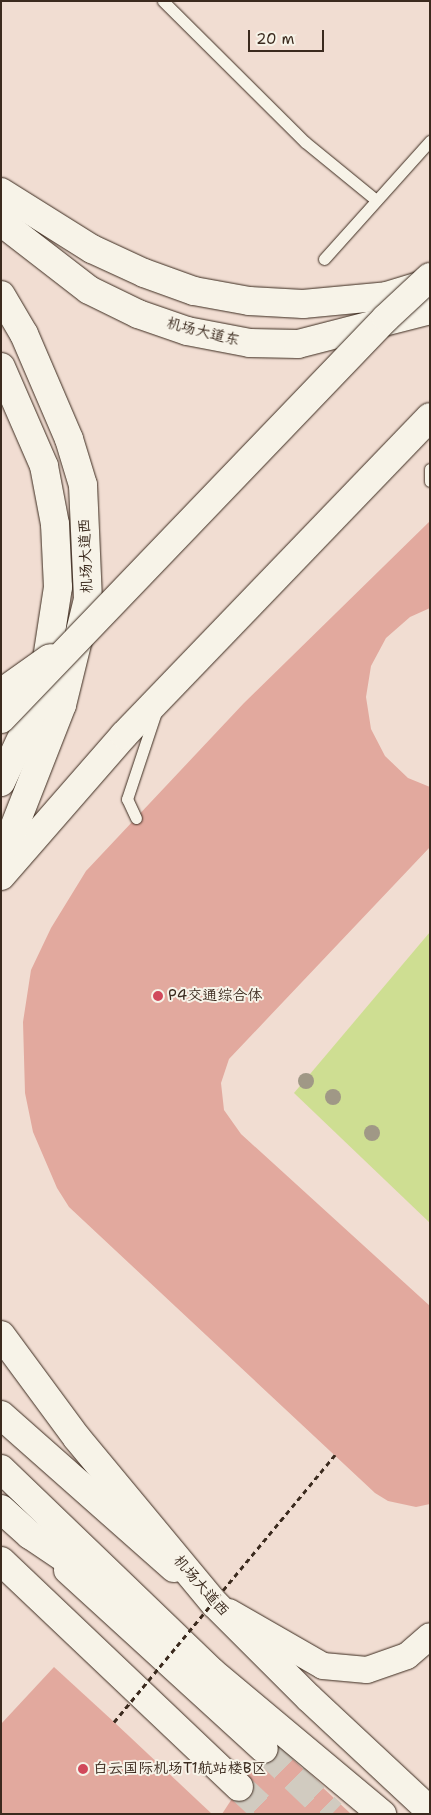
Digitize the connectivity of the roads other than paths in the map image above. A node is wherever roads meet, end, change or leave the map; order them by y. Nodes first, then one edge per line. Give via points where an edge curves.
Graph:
1 (163, 1) edge
2 (430, 141) edge
3 (1, 192) edge
4 (376, 200) junction
5 (1, 222) edge
6 (324, 258) dead end
7 (430, 262) edge
8 (430, 277) edge
9 (430, 283) edge
10 (1, 295) edge
11 (430, 310) edge
12 (386, 318) junction
13 (1, 367) edge
14 (430, 418) edge
15 (430, 468) edge
16 (430, 480) edge
17 (78, 638) junction
18 (164, 692) junction
19 (1, 694) edge
20 (1, 719) edge
21 (5, 777) edge
22 (136, 818) dead end
23 (1, 850) edge
24 (1, 876) edge
25 (1, 1335) edge
26 (1, 1415) edge
27 (1, 1470) edge
28 (1, 1509) edge
29 (30, 1535) junction
30 (1, 1561) edge
31 (215, 1604) junction
32 (157, 1620) junction
33 (430, 1636) edge
34 (264, 1749) tunnel mouth
35 (239, 1787) tunnel mouth
36 (430, 1811) edge
37 (382, 1814) edge

1 - 4 lane via 305,142
2 - 4 lane
3 - 9 main road via 92,249 144,274 194,291 250,301 303,304 387,296
4 - 6 lane
5 - 11 main road, 机场大道东 via 89,290 138,314 188,331 250,343 298,344
7 - 12 main road, bridge
8 - 12 main road, bridge
10 - 23 main road, 机场大道西 via 48,386 80,476 87,540 88,598 62,705 13,830
12 - 17 main road, bridge
13 - 21 main road via 44,466 55,524 58,587 44,678
14 - 18 main road
15 - 16 lane
17 - 19 main road, bridge
17 - 20 main road, bridge
18 - 22 lane via 127,799
18 - 24 main road
25 - 31 main road, 机场大道西 via 77,1438
26 - 31 main road
27 - 32 main road
28 - 29 main road
29 - 32 main road
29 - 34 main road
30 - 35 main road
31 - 33 street via 324,1666 367,1670 407,1656
31 - 36 main road, 机场大道西 via 309,1698
32 - 37 main road via 212,1672

